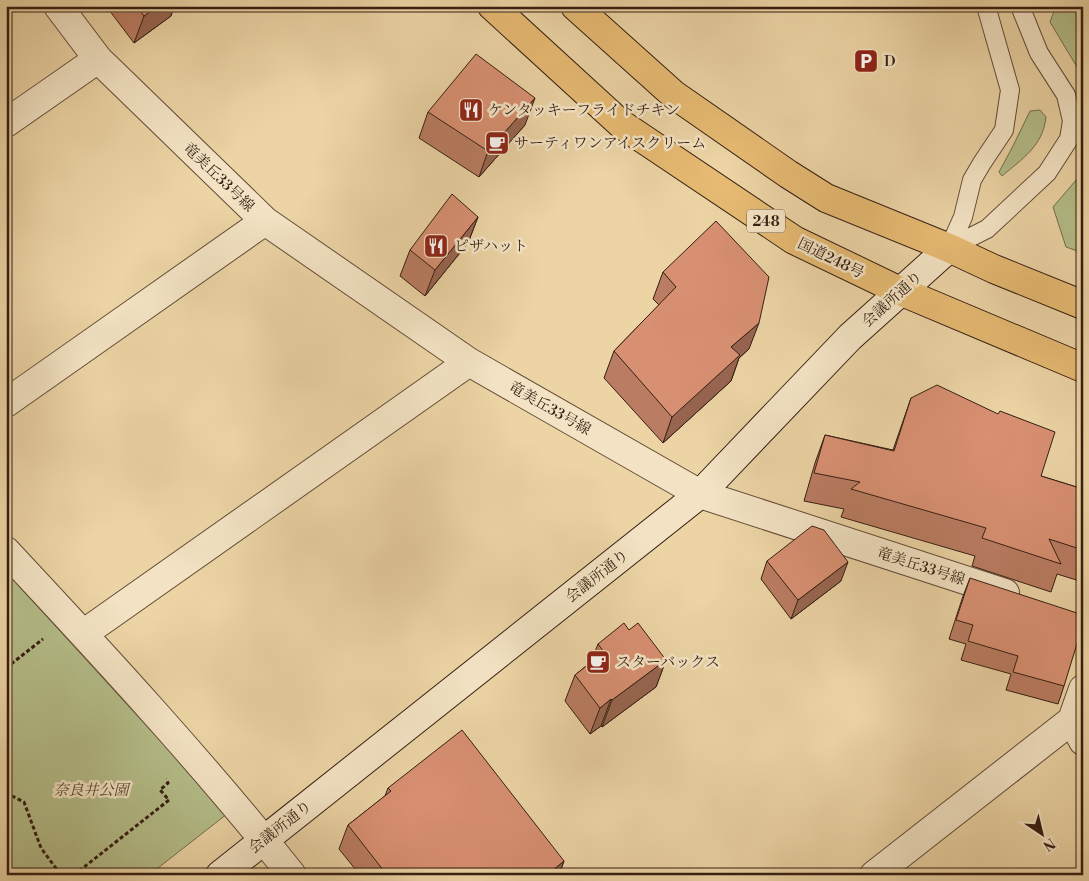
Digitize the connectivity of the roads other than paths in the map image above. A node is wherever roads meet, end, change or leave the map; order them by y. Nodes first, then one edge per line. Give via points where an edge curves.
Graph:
1 (58, 6) edge
2 (492, 6) edge
3 (575, 6) edge
4 (986, 6) edge
5 (1020, 6) edge
6 (98, 59) junction
7 (6, 123) edge
8 (265, 221) junction
9 (950, 248) junction
10 (900, 291) junction
11 (1083, 305) edge
12 (469, 362) junction
13 (1083, 368) edge
14 (6, 403) edge
15 (700, 494) junction
16 (6, 552) edge
17 (1027, 601) edge
18 (76, 626) junction
19 (1083, 688) edge
20 (1077, 730) edge
21 (264, 840) junction
22 (220, 875) edge
23 (292, 875) edge
24 (874, 875) edge

1 - 6 street, 竜美丘33号線
2 - 10 highway, 国道248号 / 248 via 621,124 794,240
3 - 9 highway via 673,94 788,174 826,198
4 - 9 lane via 1010,90 1004,130 972,180 963,216
5 - 9 lane via 1039,53 1066,94 1072,121 1069,139 1047,173 987,229
6 - 7 street
6 - 8 street, 竜美丘33号線
8 - 12 street, 竜美丘33号線
8 - 14 street
9 - 10 street, 会議所通り
9 - 11 highway
10 - 13 highway, 国道248号 / 248
10 - 15 street, 会議所通り via 850,337
12 - 15 street, 竜美丘33号線
12 - 18 street
15 - 17 street, 竜美丘33号線
15 - 21 street, 会議所通り
16 - 18 street
18 - 21 street
19 - 20 street
20 - 24 street
21 - 22 street, 会議所通り
21 - 23 street

